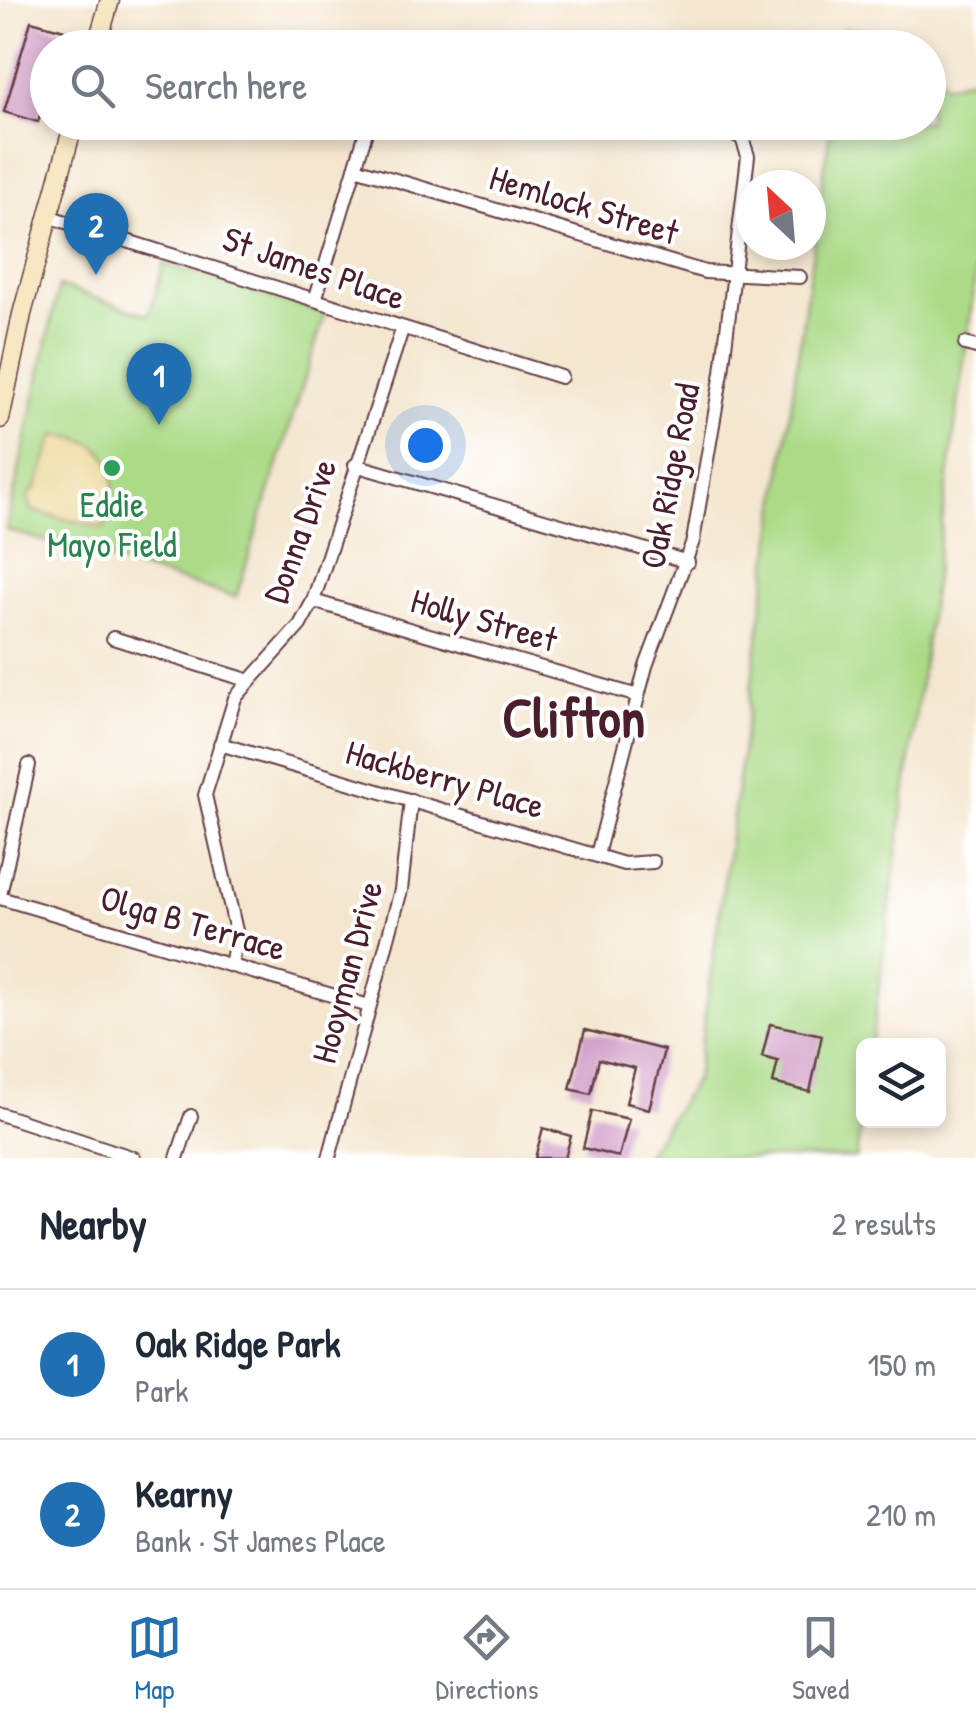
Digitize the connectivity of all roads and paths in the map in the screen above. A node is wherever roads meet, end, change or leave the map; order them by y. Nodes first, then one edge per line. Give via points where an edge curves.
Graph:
1 (110, 0) edge
2 (101, 30) edge
3 (69, 140) edge
4 (363, 140) edge
5 (741, 140) edge
6 (355, 168) junction
7 (48, 216) junction
8 (735, 271) junction
9 (800, 277) dead end
10 (316, 298) junction
11 (402, 330) junction
12 (562, 377) dead end
13 (0, 419) edge
14 (356, 465) junction
15 (688, 562) junction
16 (313, 602) junction
17 (113, 638) dead end
18 (247, 680) junction
19 (638, 696) junction
20 (220, 744) junction
21 (29, 764) dead end
22 (411, 800) junction
23 (597, 855) junction
24 (653, 862) dead end
25 (2, 877) edge
26 (0, 896) edge
27 (232, 966) junction
28 (369, 1006) junction
29 (0, 1114) edge
30 (191, 1116) dead end
31 (134, 1158) edge
32 (177, 1158) edge
33 (329, 1158) edge

1 - 2 main road
3 - 7 main road
4 - 6 street
5 - 8 street, Oak Ridge Road via 747,146
6 - 8 street, Hemlock Street via 705,272
6 - 10 street
7 - 10 street, St James Place
7 - 13 main road
8 - 9 street, Hemlock Street
8 - 15 street, Oak Ridge Road
10 - 11 street, St James Place
11 - 12 street, St James Place
11 - 14 street, Donna Drive
14 - 15 street
14 - 16 street, Donna Drive
15 - 19 street, Oak Ridge Road
16 - 18 street, Donna Drive via 300,626
16 - 19 street, Holly Street
17 - 18 street
18 - 20 street, Donna Drive
19 - 23 street, Oak Ridge Road
20 - 22 street, Hackberry Place
20 - 27 street, Donna Drive via 205,794 238,936
21 - 25 street
22 - 23 street, Hackberry Place
22 - 28 street, Hooyman Drive via 402,890
23 - 24 street, Hackberry Place via 624,864
25 - 26 street
26 - 27 street, Olga B Terrace
27 - 28 street, Olga B Terrace
28 - 33 street, Hooyman Drive
29 - 31 street
30 - 32 street

